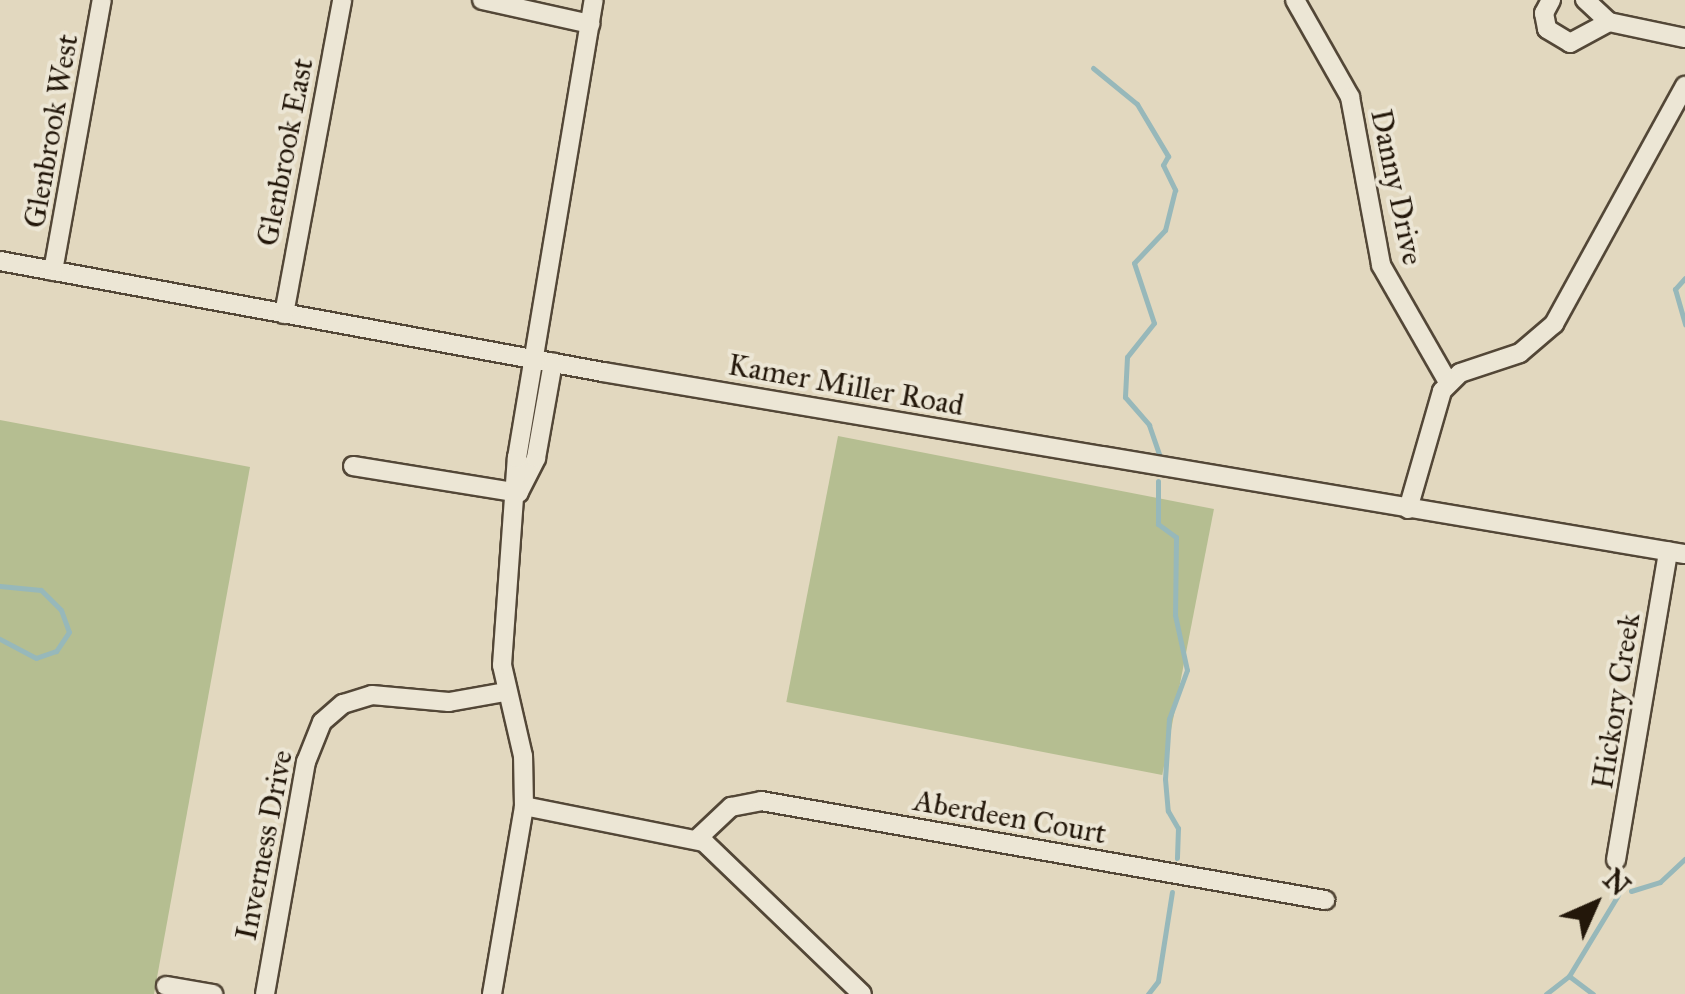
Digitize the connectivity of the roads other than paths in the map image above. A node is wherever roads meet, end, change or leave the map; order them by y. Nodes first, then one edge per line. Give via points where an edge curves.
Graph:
1 (102, 0) edge
2 (342, 0) edge
3 (482, 0) edge
4 (594, 0) edge
5 (1295, 0) edge
6 (1551, 0) edge
7 (1584, 0) edge
8 (1609, 22) junction
9 (590, 24) junction
10 (1685, 38) edge
11 (1685, 86) edge
12 (0, 261) edge
13 (53, 271) junction
14 (284, 314) junction
15 (532, 359) junction
16 (553, 363) junction
17 (1448, 382) junction
18 (353, 466) dead end
19 (519, 493) junction
20 (1408, 509) junction
21 (1676, 553) edge
22 (505, 692) junction
23 (524, 806) junction
24 (697, 839) junction
25 (1616, 860) dead end
26 (1325, 900) dead end
27 (166, 986) dead end
28 (213, 994) edge
29 (265, 994) edge
30 (492, 994) edge
31 (862, 994) edge

1 - 13 street, Glenbrook West
2 - 14 street, Glenbrook East
3 - 9 street
4 - 9 street
5 - 17 street, Danny Drive via 1350,98 1380,265
6 - 8 street via 1544,21 1560,42 1580,41
7 - 8 street
8 - 10 street
9 - 15 street
11 - 17 street via 1554,324 1520,353
12 - 13 street, Kamer Miller Road
13 - 14 street, Kamer Miller Road
14 - 15 street, Kamer Miller Road
15 - 16 street, Kamer Miller Road
15 - 19 street via 517,458
16 - 19 street via 536,458
16 - 20 street, Kamer Miller Road
17 - 20 street via 1428,424
18 - 19 street
19 - 22 street
20 - 21 street, Kamer Miller Road
21 - 25 street, Hickory Creek
22 - 23 street via 523,756
22 - 29 street, Inverness Drive via 449,702 372,694 343,704 322,722 306,762
23 - 24 street
23 - 30 street
24 - 26 street, Aberdeen Court via 731,808 761,801
24 - 31 street
27 - 28 street

